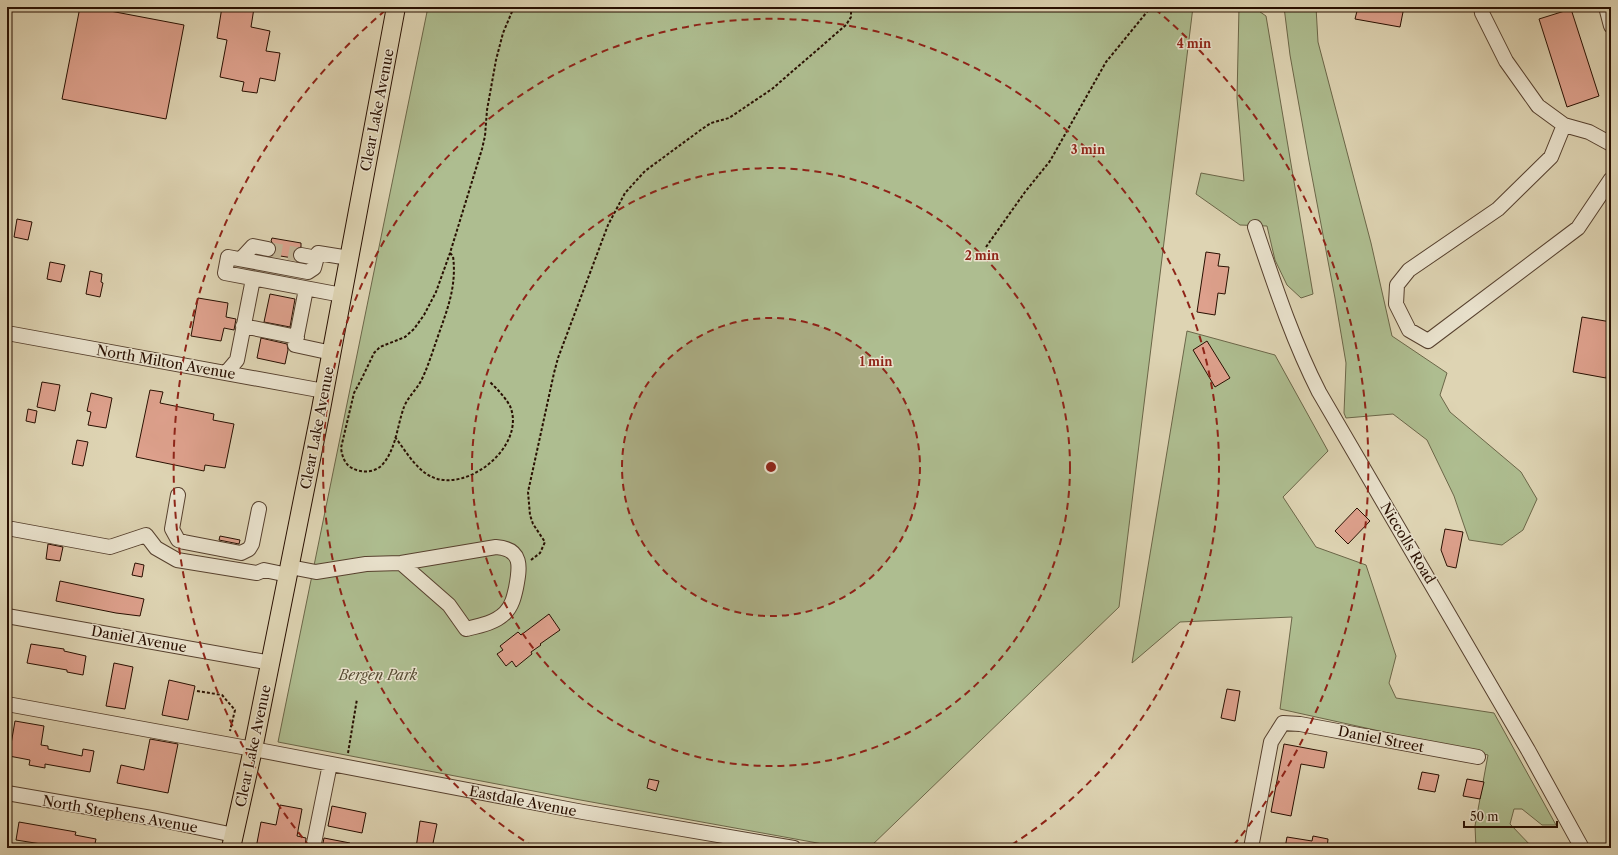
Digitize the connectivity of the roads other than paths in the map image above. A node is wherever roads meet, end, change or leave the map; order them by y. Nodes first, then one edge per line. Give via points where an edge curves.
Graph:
1 (396, 7) edge
2 (1481, 7) edge
3 (1606, 7) edge
4 (1611, 26) edge
5 (1564, 125) junction
6 (1611, 144) edge
7 (1611, 179) edge
8 (1255, 227) dead end
9 (268, 249) tunnel mouth
10 (301, 255) tunnel mouth
11 (317, 258) junction
12 (349, 258) junction
13 (241, 259) junction
14 (253, 279) junction
15 (306, 289) junction
16 (342, 295) junction
17 (243, 326) junction
18 (7, 333) edge
19 (297, 337) junction
20 (332, 353) junction
21 (226, 373) junction
22 (324, 391) junction
23 (178, 495) dead end
24 (259, 509) dead end
25 (7, 528) edge
26 (401, 563) junction
27 (289, 571) junction
28 (7, 616) edge
29 (271, 663) junction
30 (7, 704) edge
31 (253, 749) junction
32 (1478, 757) dead end
33 (330, 764) junction
34 (7, 793) edge
35 (232, 842) edge
36 (313, 848) edge
37 (794, 848) edge
38 (1251, 848) edge
39 (1582, 848) edge

1 - 12 main road, Clear Lake Avenue
2 - 5 street via 1506,61 1538,106
3 - 4 street
5 - 6 street via 1589,132
5 - 7 street via 1550,157 1498,208 1409,270 1397,285 1396,304 1409,330 1428,341 1578,228
8 - 39 street, Niccolls Road via 1283,310 1319,392 1524,743
9 - 13 street via 253,246
10 - 11 street
11 - 12 street via 318,253
11 - 13 street via 314,268 308,272
12 - 16 main road, Clear Lake Avenue
13 - 14 street via 228,257 225,274
14 - 15 street
14 - 17 street
15 - 16 street
15 - 19 street
16 - 20 main road, Clear Lake Avenue
17 - 19 street
17 - 21 street via 237,360
18 - 21 street, North Milton Avenue
19 - 20 street via 295,345
20 - 22 main road, Clear Lake Avenue
21 - 22 street, North Milton Avenue
22 - 27 main road, Clear Lake Avenue
23 - 24 street via 172,529 178,540 241,553 252,544
25 - 27 street via 110,547 146,535 156,548 177,560 257,573 264,570
26 - 26 street via 496,547 513,552 518,560 519,572 512,604 506,613 498,619 466,629 449,605
26 - 27 street via 366,564 316,572
27 - 29 main road, Clear Lake Avenue
28 - 29 street, Daniel Avenue
29 - 31 main road, Clear Lake Avenue
30 - 31 street, Eastdale Avenue
31 - 33 street, Eastdale Avenue
31 - 35 main road, Clear Lake Avenue
32 - 38 street, Daniel Street via 1283,723 1271,742
33 - 36 street
33 - 37 street, Eastdale Avenue via 583,812
34 - 35 street, North Stephens Avenue via 157,819

